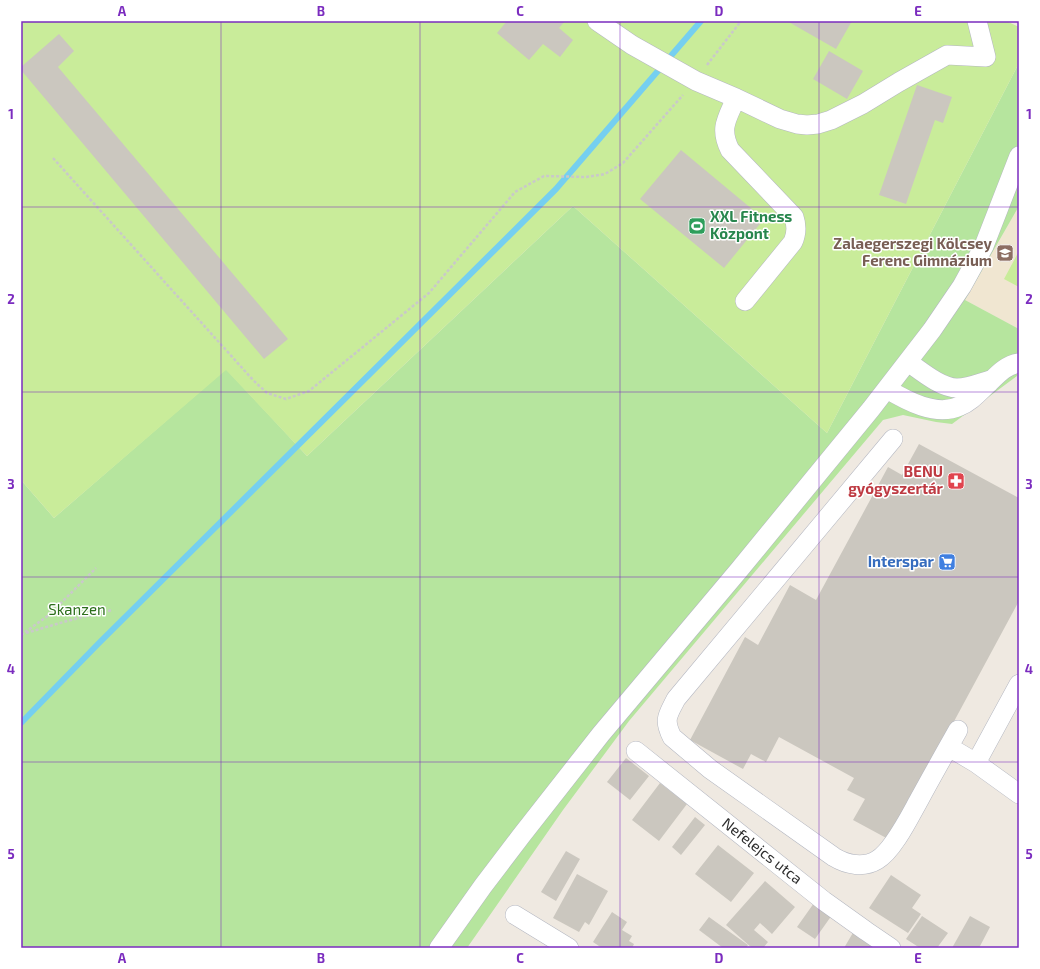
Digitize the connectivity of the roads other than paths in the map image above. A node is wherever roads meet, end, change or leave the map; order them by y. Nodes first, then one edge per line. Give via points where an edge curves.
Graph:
1 (597, 21) edge
2 (977, 21) edge
3 (736, 98) junction
4 (1019, 156) edge
5 (745, 301) dead end
6 (908, 362) junction
7 (1019, 363) edge
8 (992, 379) junction
9 (887, 389) junction
10 (893, 439) dead end
11 (1019, 684) edge
12 (958, 730) dead end
13 (949, 747) junction
14 (636, 751) dead end
15 (976, 763) junction
16 (1019, 794) edge
17 (515, 915) dead end
18 (439, 948) edge
19 (569, 948) edge
20 (891, 948) edge

1 - 3 street via 632,45 696,81
2 - 3 street via 986,57 946,55 831,120 818,124 797,124
3 - 5 street via 724,131 730,150 794,217 797,226 793,242
4 - 6 street via 984,246 962,286
6 - 8 street via 950,388
6 - 9 street
7 - 8 street via 1003,369
8 - 9 street via 968,402 960,407 947,409 921,406
9 - 18 street via 601,734 521,836
10 - 13 street via 676,699 666,723 672,737 710,769 839,861 853,865 878,860 888,850 901,832
11 - 15 street
12 - 13 street
13 - 15 street
14 - 20 street, Nefelejcs utca via 824,900
15 - 16 street
17 - 19 street

